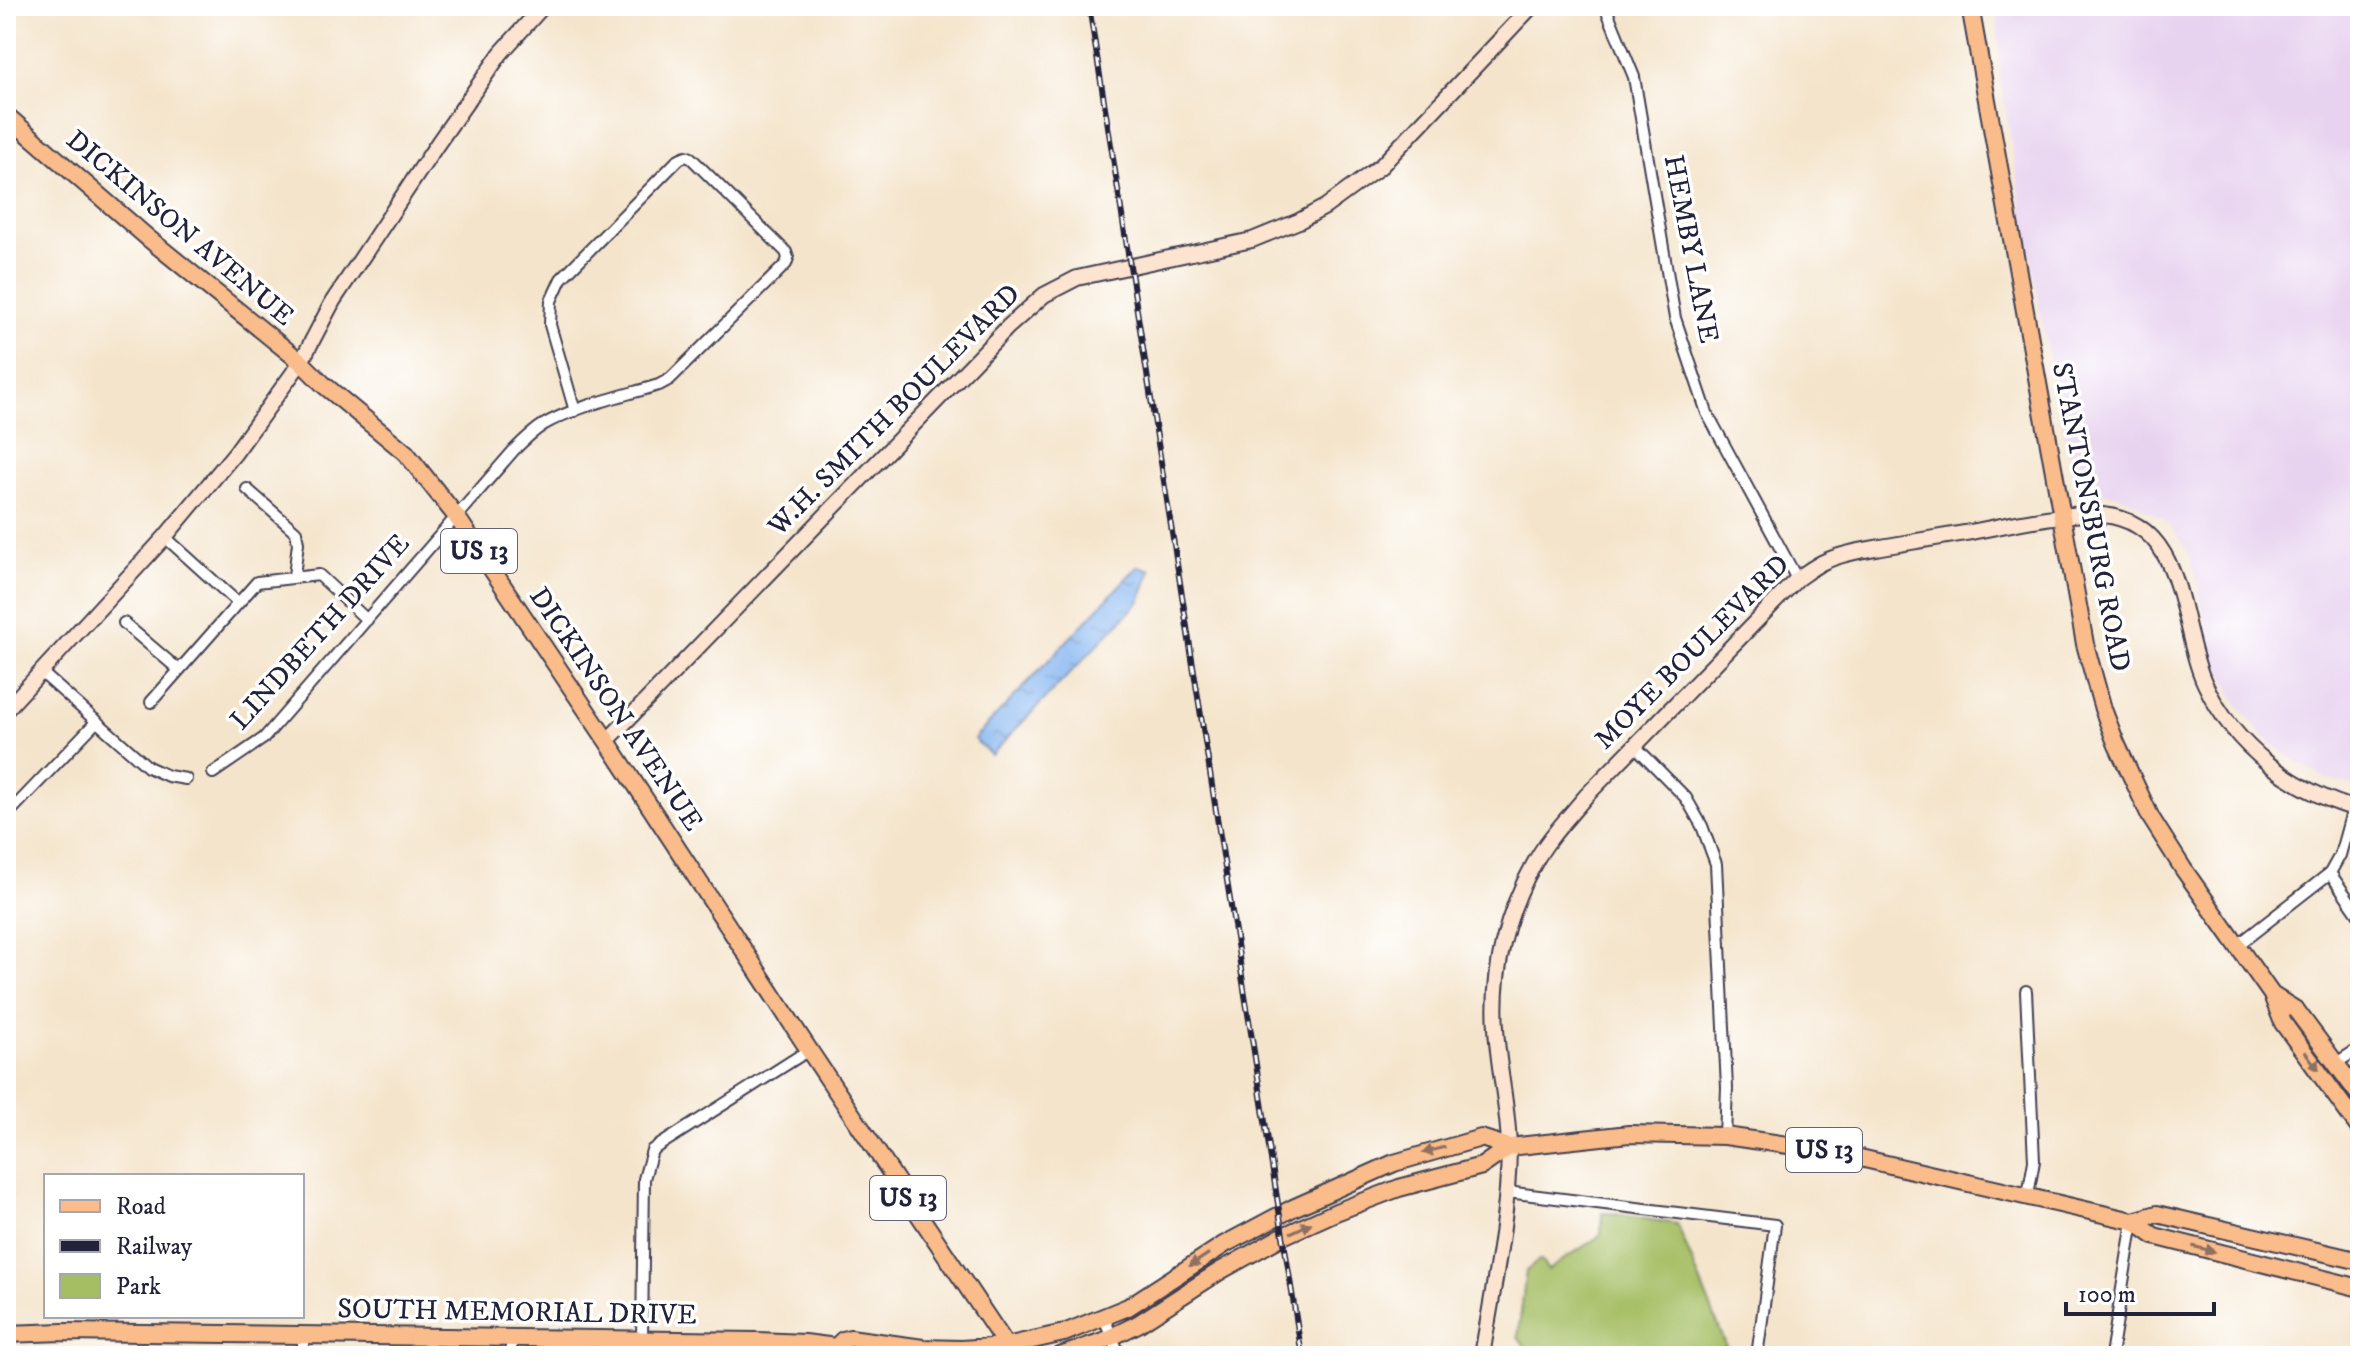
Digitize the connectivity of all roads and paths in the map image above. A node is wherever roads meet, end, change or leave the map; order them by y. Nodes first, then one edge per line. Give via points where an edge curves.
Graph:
1 (543, 6) edge
2 (1532, 6) edge
3 (1605, 6) edge
4 (1970, 6) edge
5 (6, 115) edge
6 (301, 362) junction
7 (575, 411) junction
8 (247, 489) dead end
9 (456, 516) junction
10 (2063, 516) junction
11 (165, 537) junction
12 (294, 576) junction
13 (1797, 579) junction
14 (238, 603) junction
15 (367, 620) junction
16 (124, 623) dead end
17 (179, 670) junction
18 (41, 672) junction
19 (151, 702) dead end
20 (6, 710) edge
21 (97, 721) junction
22 (607, 741) junction
23 (1635, 746) junction
24 (213, 773) dead end
25 (186, 779) dead end
26 (2357, 809) edge
27 (6, 816) edge
28 (2330, 873) junction
29 (2360, 916) edge
30 (2238, 945) junction
31 (2026, 991) dead end
32 (2272, 995) junction
33 (2360, 1048) edge
34 (809, 1050) junction
35 (2336, 1063) junction
36 (2360, 1096) edge
37 (2360, 1129) edge
38 (1725, 1136) junction
39 (1509, 1147) junction
40 (1507, 1192) junction
41 (2028, 1195) junction
42 (2133, 1221) junction
43 (2360, 1261) edge
44 (2360, 1288) edge
45 (1104, 1318) junction
46 (6, 1334) edge
47 (303, 1335) junction
48 (1113, 1337) junction
49 (511, 1338) junction
50 (642, 1339) junction
51 (835, 1351) edge
52 (1010, 1351) edge
53 (303, 1356) edge
54 (511, 1356) edge
55 (1063, 1356) edge
56 (1120, 1356) edge
57 (1482, 1356) edge
58 (1757, 1356) edge
59 (2111, 1356) edge

1 - 6 main road via 501,53 422,168 333,301
2 - 22 main road, W.H. SMITH BOULEVARD via 1381,166 1325,207 1252,240 1077,278 1044,295
3 - 13 street, HEMBY LANE via 1634,77 1675,318 1702,400
4 - 10 main road, STANTONSBURG ROAD
5 - 6 main road, DICKINSON AVENUE / US 13
6 - 9 main road, DICKINSON AVENUE / US 13 via 406,453
6 - 11 main road
7 - 7 street, LINDBETH DRIVE via 550,325 555,290 679,159 691,158 786,252 786,264 670,379
7 - 9 street, LINDBETH DRIVE via 532,433
8 - 12 street via 296,532
9 - 15 street, LINDBETH DRIVE
9 - 22 main road, DICKINSON AVENUE / US 13
10 - 13 main road, MOYE BOULEVARD via 1831,558
10 - 26 main road, MOYE BOULEVARD via 2103,514 2123,519 2153,538 2175,573 2205,683 2233,729 2285,777
10 - 30 main road, STANTONSBURG ROAD via 2085,644 2116,743 2151,818
11 - 14 street
11 - 18 main road
12 - 14 street via 257,582
12 - 15 street via 319,575
13 - 23 main road, MOYE BOULEVARD
14 - 17 street
15 - 24 street, LINDBETH DRIVE via 264,738
16 - 17 street
17 - 19 street
18 - 20 main road
18 - 21 street
21 - 25 street via 148,767
21 - 27 street
22 - 34 main road, DICKINSON AVENUE / US 13
23 - 38 street via 1686,798 1716,864
23 - 39 main road, MOYE BOULEVARD via 1555,832 1534,863 1507,926 1497,973 1495,1028
26 - 28 street
28 - 29 street
28 - 30 street
30 - 32 main road, STANTONSBURG ROAD
31 - 41 street via 2034,1161
32 - 35 main road, STANTONSBURG ROAD via 2296,1010
32 -> 37 main road, STANTONSBURG ROAD via 2283,1023
33 - 35 street
34 - 50 street via 652,1150 644,1179
34 - 52 main road, DICKINSON AVENUE / US 13
35 - 36 main road, STANTONSBURG ROAD
38 - 39 main road, SOUTH MEMORIAL DRIVE / US 13 via 1629,1134
38 - 41 main road, SOUTH MEMORIAL DRIVE / US 13 via 1830,1151
39 - 40 main road, MOYE BOULEVARD
39 -> 45 main road, SOUTH MEMORIAL DRIVE / US 13 via 1481,1138 1366,1174 1251,1229
48 -> 39 main road, SOUTH MEMORIAL DRIVE / US 13 via 1283,1236 1399,1188 1482,1166
40 - 57 main road, MOYE BOULEVARD
40 - 58 street via 1775,1225
41 - 42 main road, SOUTH MEMORIAL DRIVE / US 13
42 - 43 main road, SOUTH MEMORIAL DRIVE / US 13 via 2157,1214
42 -> 44 main road, SOUTH MEMORIAL DRIVE / US 13 via 2154,1236
42 - 59 street
45 - 48 street
45 - 52 main road, SOUTH MEMORIAL DRIVE / US 13
46 - 47 main road, SOUTH MEMORIAL DRIVE
47 - 49 main road, SOUTH MEMORIAL DRIVE
47 - 53 street
48 - 55 main road, SOUTH MEMORIAL DRIVE / US 13
48 - 56 street
49 - 50 main road, SOUTH MEMORIAL DRIVE
49 - 54 street
50 - 51 main road, SOUTH MEMORIAL DRIVE via 783,1341
51 - 52 main road, SOUTH MEMORIAL DRIVE via 850,1338 932,1349

